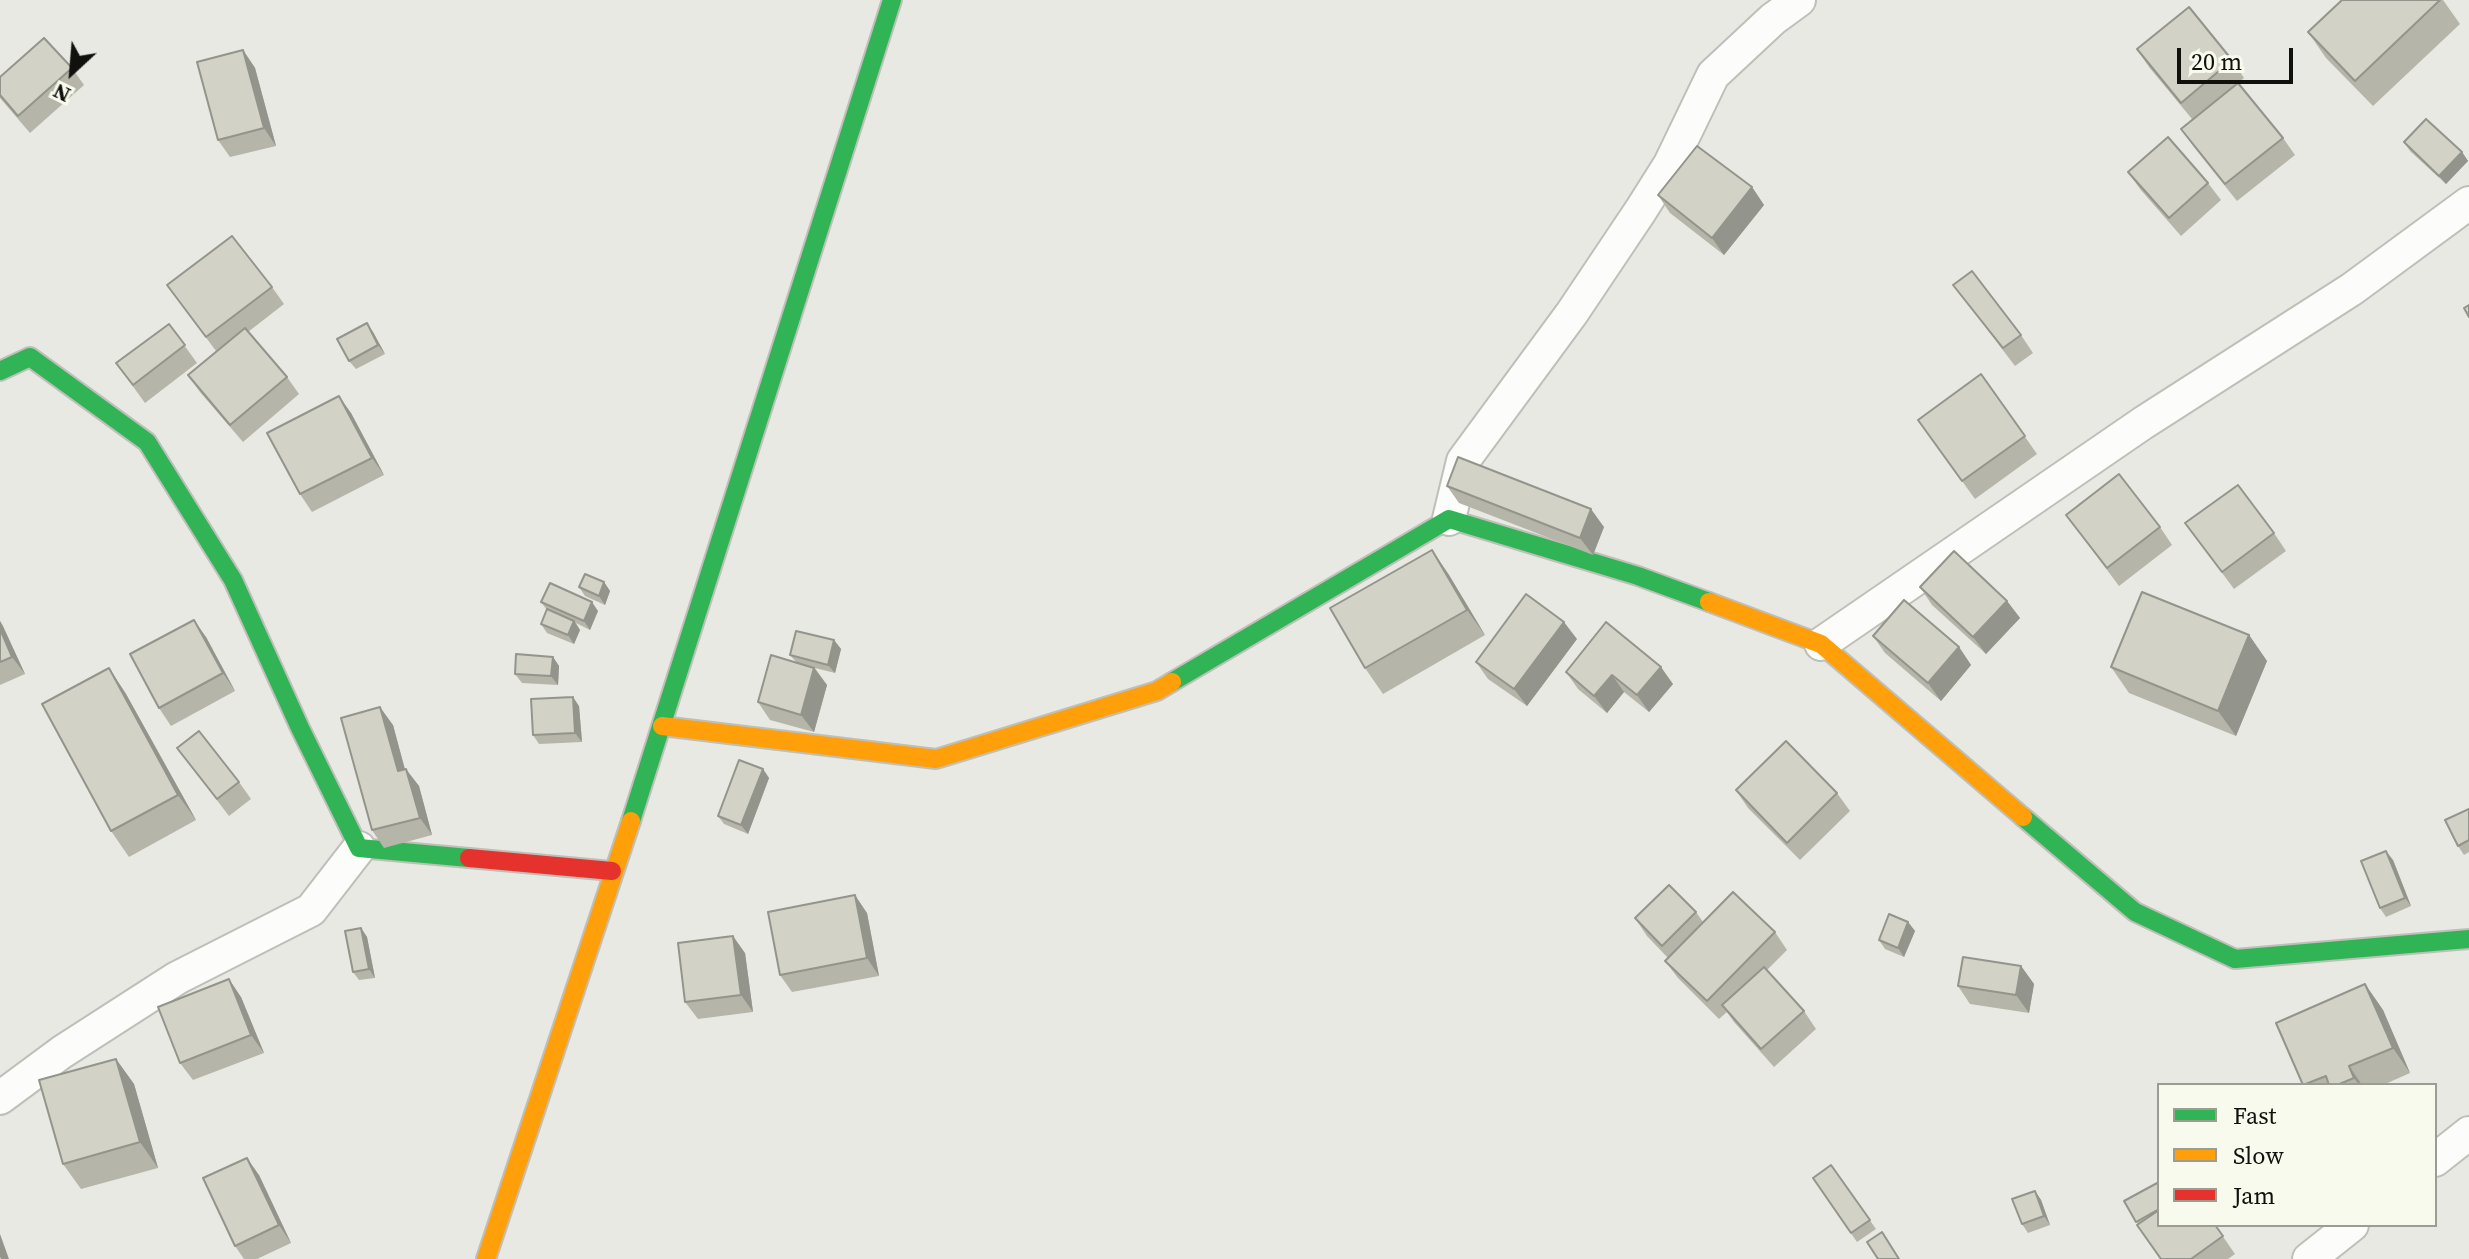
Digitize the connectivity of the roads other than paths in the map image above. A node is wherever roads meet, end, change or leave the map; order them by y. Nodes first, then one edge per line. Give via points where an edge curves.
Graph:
1 (892, 0) edge
2 (1799, 0) edge
3 (2469, 203) edge
4 (0, 371) edge
5 (1449, 519) junction
6 (1821, 644) junction
7 (662, 726) junction
8 (359, 848) junction
9 (612, 871) junction
10 (2469, 939) edge
11 (0, 1098) edge
12 (2469, 1133) edge
13 (2437, 1158) edge
14 (2349, 1227) edge
15 (486, 1259) edge
16 (2309, 1259) edge

1 - 7 street
2 - 5 street via 1713,75 1641,210 1463,461
3 - 6 street via 2352,289 2143,423
4 - 8 street via 30,357 147,442 233,580
5 - 6 street via 1638,576
5 - 7 street via 1157,691 936,759
6 - 10 street via 2135,912 2235,959
7 - 9 street
8 - 9 street
8 - 11 street via 311,910 177,978
9 - 15 street
12 - 13 street
14 - 16 street

